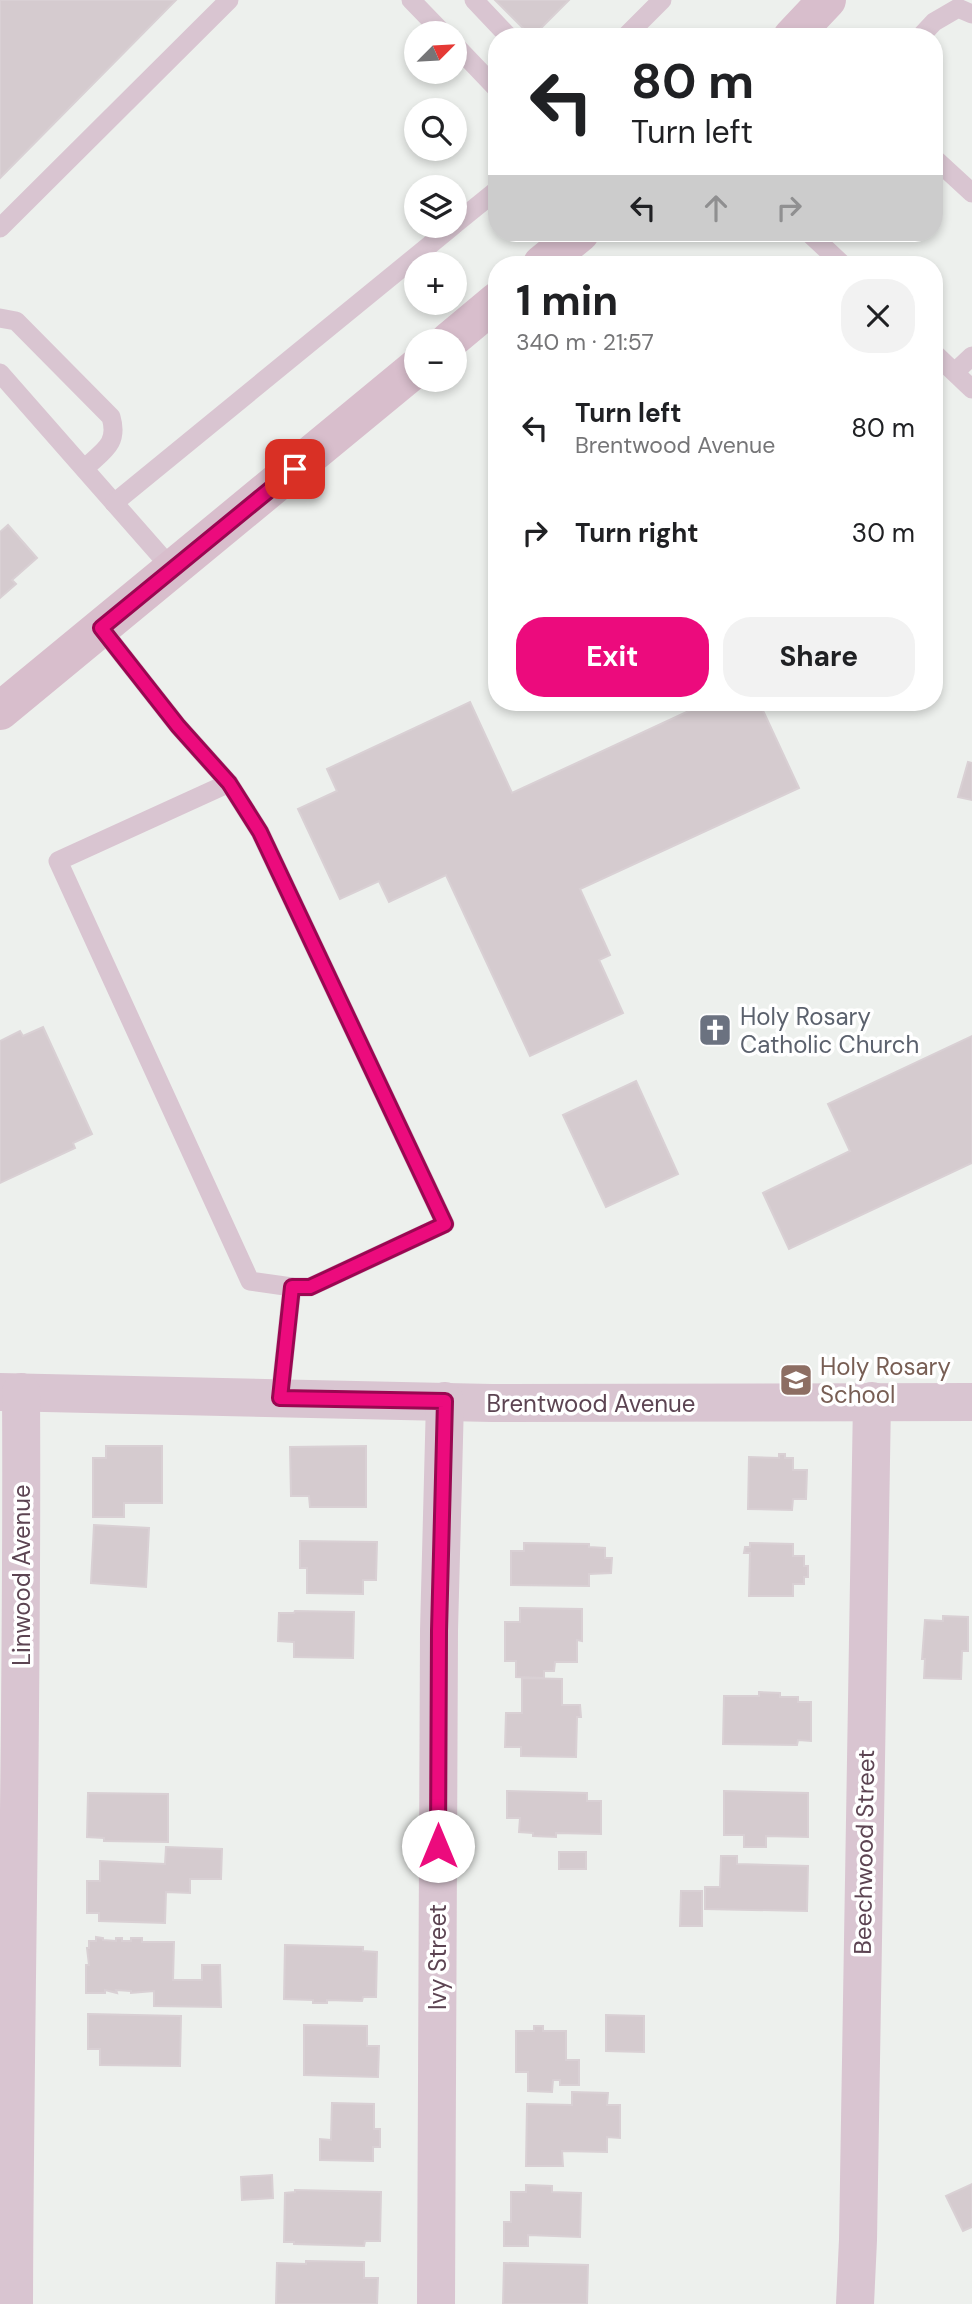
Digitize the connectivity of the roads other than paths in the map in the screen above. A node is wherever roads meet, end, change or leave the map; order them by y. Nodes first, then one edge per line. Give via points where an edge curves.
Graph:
1 (229, 0) edge
2 (411, 0) edge
3 (474, 0) edge
4 (662, 0) edge
5 (827, 0) edge
6 (972, 14) edge
7 (431, 21) edge
8 (500, 28) edge
9 (634, 28) edge
10 (804, 28) edge
11 (928, 28) edge
12 (467, 57) edge
13 (488, 77) edge
14 (943, 166) edge
15 (972, 193) edge
16 (488, 197) edge
17 (467, 214) edge
18 (0, 228) edge
19 (438, 238) edge
20 (569, 242) edge
21 (819, 242) edge
22 (552, 256) edge
23 (833, 256) edge
24 (488, 308) edge
25 (0, 318) edge
26 (463, 329) edge
27 (972, 356) edge
28 (943, 361) edge
29 (955, 372) junction
30 (0, 373) edge
31 (404, 378) edge
32 (972, 389) edge
33 (85, 468) junction
34 (114, 503) junction
35 (173, 570) junction
36 (101, 628) junction
37 (0, 711) edge
38 (229, 783) junction
39 (292, 1287) junction
40 (11, 1392) edge
41 (280, 1398) junction
42 (445, 1401) junction
43 (872, 1401) junction
44 (972, 1402) edge
45 (13, 2304) edge
46 (436, 2304) edge
47 (855, 2304) edge

1 - 18 lane
2 - 7 lane
3 - 8 lane
4 - 9 lane
5 - 10 main road
6 - 11 lane via 958,8
12 - 13 lane
14 - 15 lane
16 - 17 lane
19 - 34 lane
20 - 22 main road
21 - 23 lane
24 - 26 main road
25 - 33 lane via 16,321 111,417 112,442
27 - 29 lane
28 - 29 lane
29 - 32 lane
30 - 33 lane
31 - 35 main road
33 - 34 lane
34 - 35 lane
35 - 36 main road
36 - 37 main road
36 - 38 lane
38 - 39 lane via 260,832 445,1224 310,1287
38 - 39 lane via 58,861 250,1281
39 - 41 lane
40 - 41 street, Brentwood Avenue
40 - 45 street, Linwood Avenue via 20,1805
41 - 42 street, Brentwood Avenue
42 - 43 street, Brentwood Avenue
42 - 46 street, Ivy Street via 438,1645
43 - 44 street, Brentwood Avenue
43 - 47 street, Beechwood Street

